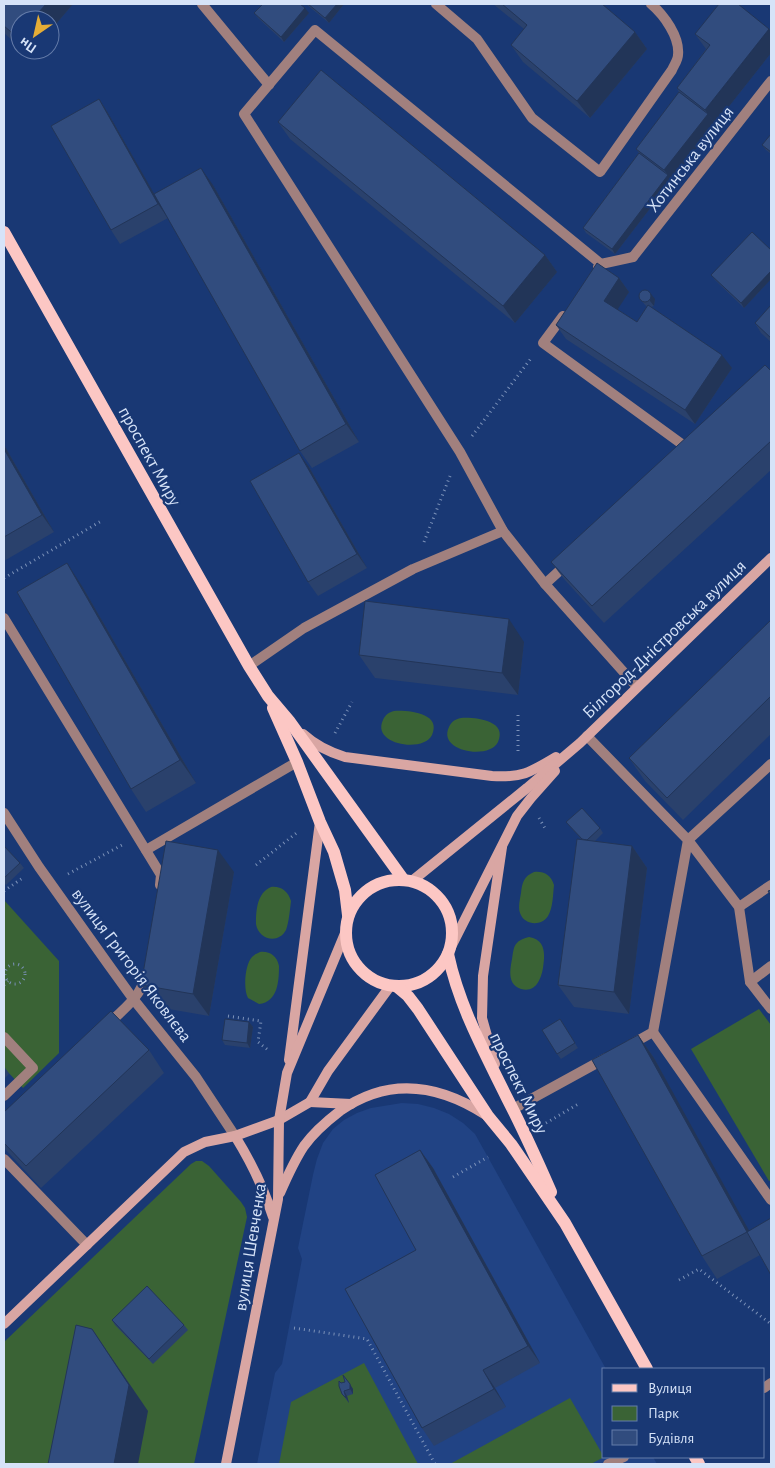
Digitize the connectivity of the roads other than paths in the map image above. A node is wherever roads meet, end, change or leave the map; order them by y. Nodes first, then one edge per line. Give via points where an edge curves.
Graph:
1 (202, 4) edge
2 (436, 4) edge
3 (651, 4) edge
4 (771, 81) edge
5 (269, 85) junction
6 (4, 232) edge
7 (566, 311) edge
8 (690, 451) edge
9 (503, 531) junction
10 (574, 557) edge
11 (771, 558) edge
12 (545, 584) junction
13 (4, 618) edge
14 (249, 666) junction
15 (637, 687) junction
16 (268, 696) junction
17 (290, 722) junction
18 (584, 739) junction
19 (296, 762) junction
20 (771, 764) edge
21 (4, 813) edge
22 (320, 822) junction
23 (688, 840) junction
24 (502, 847) junction
25 (146, 850) junction
26 (407, 880) junction
27 (771, 885) edge
28 (158, 895) edge
29 (739, 907) junction
30 (348, 915) junction
31 (346, 931) junction
32 (450, 950) junction
33 (148, 962) edge
34 (771, 966) edge
35 (750, 982) junction
36 (394, 986) junction
37 (134, 1000) junction
38 (771, 1009) edge
39 (100, 1032) edge
40 (653, 1032) junction
41 (4, 1037) edge
42 (287, 1074) junction
43 (4, 1096) edge
44 (310, 1102) junction
45 (351, 1104) junction
46 (513, 1109) junction
47 (488, 1116) junction
48 (279, 1120) junction
49 (235, 1136) junction
50 (4, 1159) edge
51 (278, 1199) junction
52 (771, 1200) edge
53 (274, 1220) junction
54 (565, 1223) junction
55 (87, 1245) junction
56 (4, 1324) edge
57 (646, 1368) edge
58 (622, 1458) edge
59 (226, 1464) edge
60 (608, 1464) edge

1 - 5 street
2 - 3 street via 477,39 532,118 600,172 678,57 674,35 659,10
4 - 5 street, Хотинська вулиця via 633,257 598,268 315,30
5 - 9 street via 244,114 460,452
6 - 14 main road, проспект Миру
7 - 8 street via 543,343
9 - 12 street
9 - 14 street via 413,569 304,628
10 - 12 street
11 - 15 main road, Білгород-Дністровська вулиця
12 - 15 street
13 - 25 street
14 - 16 main road, проспект Миру
15 - 18 main road, Білгород-Дністровська вулиця
16 - 17 main road, проспект Миру
16 - 19 main road, проспект Миру
17 - 18 main road via 312,742 356,760 508,777 523,775
17 - 26 main road, проспект Миру
18 - 23 street
18 - 24 main road, Білгород-Дністровська вулиця via 517,816
18 - 26 main road, Білгород-Дністровська вулиця via 527,788
19 - 22 main road, проспект Миру
19 - 25 street
20 - 23 street
21 - 37 street, вулиця Григорія Яковлєва
22 - 30 main road, проспект Миру via 334,852
22 - 42 main road
23 - 29 street
23 - 40 street
24 - 32 main road, Білгород-Дністровська вулиця
24 - 46 main road via 483,976 482,1018 493,1059
25 - 28 street via 161,876
26 - 30 main road via 387,880 373,886 360,895
26 - 32 main road via 433,891 443,902 452,924
27 - 29 street
29 - 35 street
30 - 31 main road
31 - 36 main road via 350,953 358,967 376,981
31 - 42 main road
32 - 36 main road via 440,968 427,978 412,985
32 - 46 main road, проспект Миру via 453,974 463,1005
33 - 37 street via 145,982
34 - 35 street
35 - 38 street
36 - 44 main road via 328,1071
36 - 47 main road, проспект Миру via 418,1009
37 - 39 street
37 - 49 street, вулиця Григорія Яковлєва via 196,1077
40 - 46 street
40 - 52 street
41 - 43 street via 33,1068
42 - 48 main road
44 - 45 main road
44 - 48 main road
45 - 47 main road via 379,1091 425,1089 455,1097
45 - 51 main road via 326,1121 305,1144 289,1170
46 - 54 main road, проспект Миру
47 - 54 main road, проспект Миру
48 - 49 main road
48 - 51 main road, вулиця Шевченка
49 - 53 main road via 252,1164
49 - 55 main road via 205,1142 184,1152
50 - 55 street
51 - 53 main road, вулиця Шевченка
53 - 59 main road, вулиця Шевченка
54 - 57 main road, проспект Миру
55 - 56 main road
58 - 60 street

